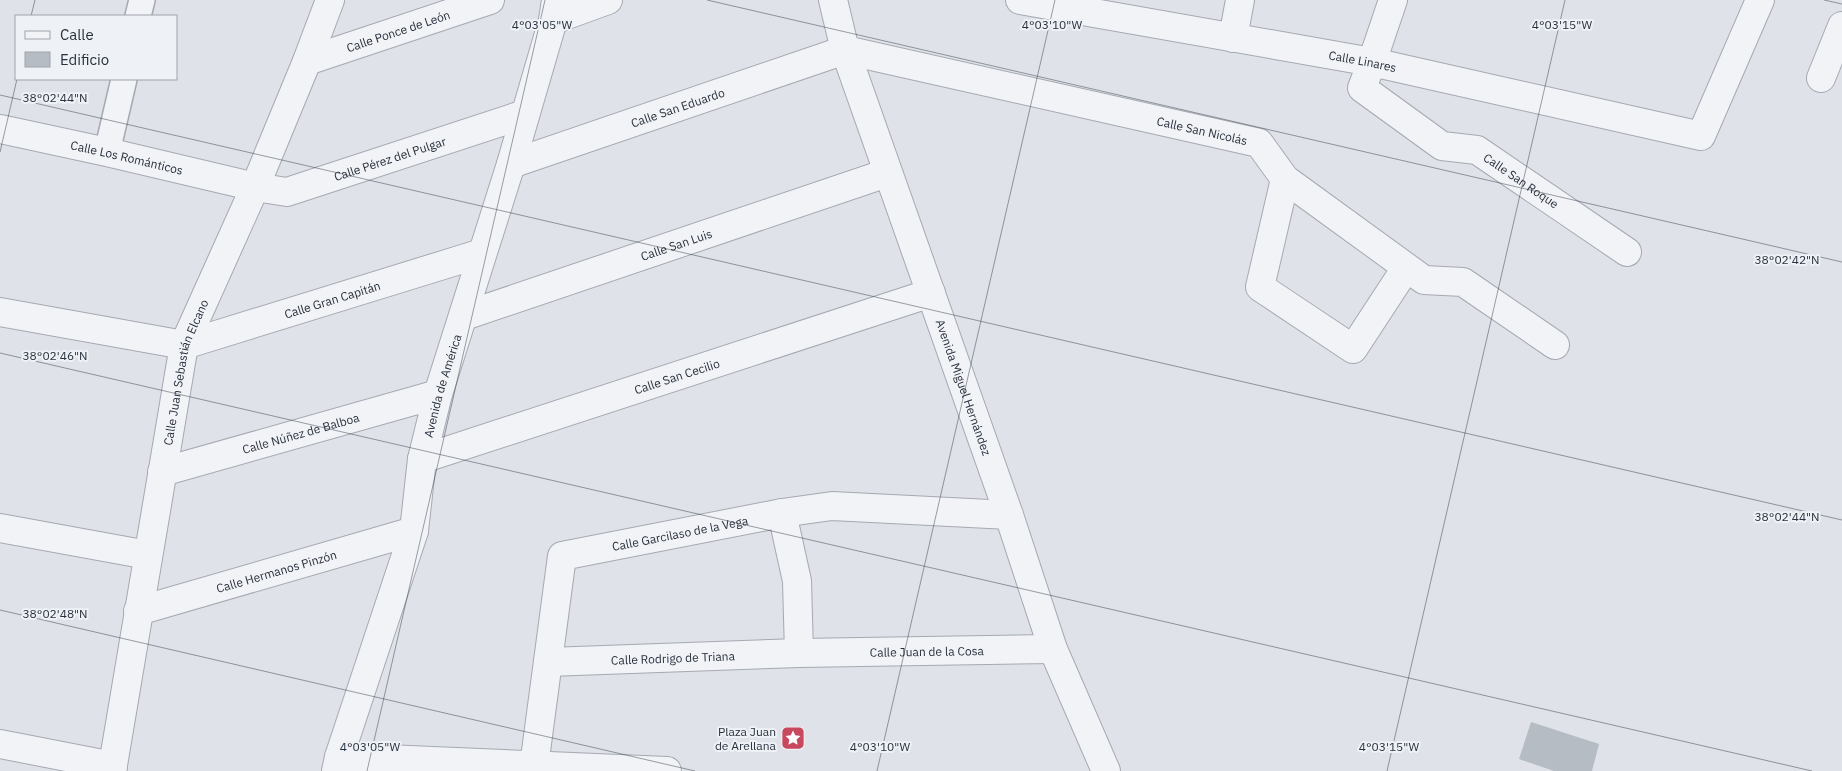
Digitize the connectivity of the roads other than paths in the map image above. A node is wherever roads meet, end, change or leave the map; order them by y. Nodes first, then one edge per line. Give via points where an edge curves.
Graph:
1 (142, 0) edge
2 (490, 0) edge
3 (608, 0) edge
4 (833, 0) edge
5 (1020, 0) edge
6 (1240, 0) edge
7 (1393, 0) edge
8 (1760, 0) edge
9 (321, 3) edge
10 (1057, 3) edge
11 (554, 10) edge
12 (138, 15) edge
13 (1842, 26) edge
14 (1233, 38) junction
15 (845, 50) junction
16 (307, 61) junction
17 (1372, 62) junction
18 (1821, 78) dead end
19 (124, 80) edge
20 (525, 114) junction
21 (0, 129) edge
22 (107, 152) junction
23 (511, 164) junction
24 (887, 172) junction
25 (1285, 179) junction
26 (255, 187) junction
27 (1627, 252) dead end
28 (482, 253) junction
29 (1406, 268) junction
30 (931, 293) junction
31 (0, 312) edge
32 (464, 316) junction
33 (184, 345) junction
34 (1555, 345) dead end
35 (438, 394) junction
36 (422, 459) junction
37 (162, 472) junction
38 (782, 513) junction
39 (1009, 515) junction
40 (0, 528) edge
41 (414, 531) junction
42 (148, 555) junction
43 (138, 611) junction
44 (1053, 649) junction
45 (799, 653) junction
46 (548, 662) junction
47 (0, 744) edge
48 (338, 764) edge
49 (534, 766) junction
50 (112, 769) edge
51 (667, 771) edge
52 (1106, 771) edge

1 - 12 street
2 - 16 street, Calle Ponce de León
3 - 11 street
4 - 15 street, Avenida Miguel Hernández
5 - 10 street, Calle Linares
6 - 14 street
7 - 17 street
8 - 17 street, Calle Linares via 1700,136
9 - 16 street, Calle Juan Sebastián Elcano
10 - 14 street, Calle Linares
11 - 20 street, Avenida de América
13 - 18 street
14 - 17 street, Calle Linares
15 - 23 street, Calle San Eduardo
15 - 24 street, Avenida Miguel Hernández
15 - 25 street, Calle San Nicolás via 1259,143
16 - 26 street, Calle Juan Sebastián Elcano
17 - 27 street, Calle San Roque via 1362,88 1442,146 1477,150
19 - 22 street
20 - 23 street, Avenida de América
20 - 26 street, Calle Pérez del Pulgar via 287,192
21 - 22 street, Calle Los Románticos
22 - 26 street, Calle Los Románticos
23 - 28 street, Avenida de América
24 - 30 street, Avenida Miguel Hernández
24 - 32 street, Calle San Luis
25 - 29 street, Calle San Nicolás
25 - 29 street via 1260,287 1353,349
26 - 33 street, Calle Juan Sebastián Elcano
28 - 32 street, Avenida de América
28 - 33 street, Calle Gran Capitán
29 - 34 street, Calle San Nicolás via 1424,280 1463,282
30 - 36 street, Calle San Cecilio
30 - 39 street, Avenida Miguel Hernández
31 - 33 street
32 - 35 street, Avenida de América
33 - 37 street, Calle Juan Sebastián Elcano
35 - 36 street, Avenida de América
35 - 37 street, Calle Núñez de Balboa
36 - 41 street, Avenida de América
37 - 42 street, Calle Juan Sebastián Elcano
38 - 39 street, Calle Garcilaso de la Vega via 832,506
38 - 45 street via 797,580
38 - 46 street, Calle Garcilaso de la Vega via 562,556
39 - 44 street, Avenida Miguel Hernández
40 - 42 street
41 - 43 street, Calle Hermanos Pinzón
41 - 48 street, Avenida de América
42 - 43 street, Calle Juan Sebastián Elcano
43 - 50 street, Calle Juan Sebastián Elcano
44 - 45 street, Calle Juan de la Cosa
44 - 52 street, Avenida Miguel Hernández
45 - 46 street, Calle Rodrigo de Triana
46 - 49 street, Calle Garcilaso de la Vega
47 - 50 street
48 - 49 street
49 - 51 street

